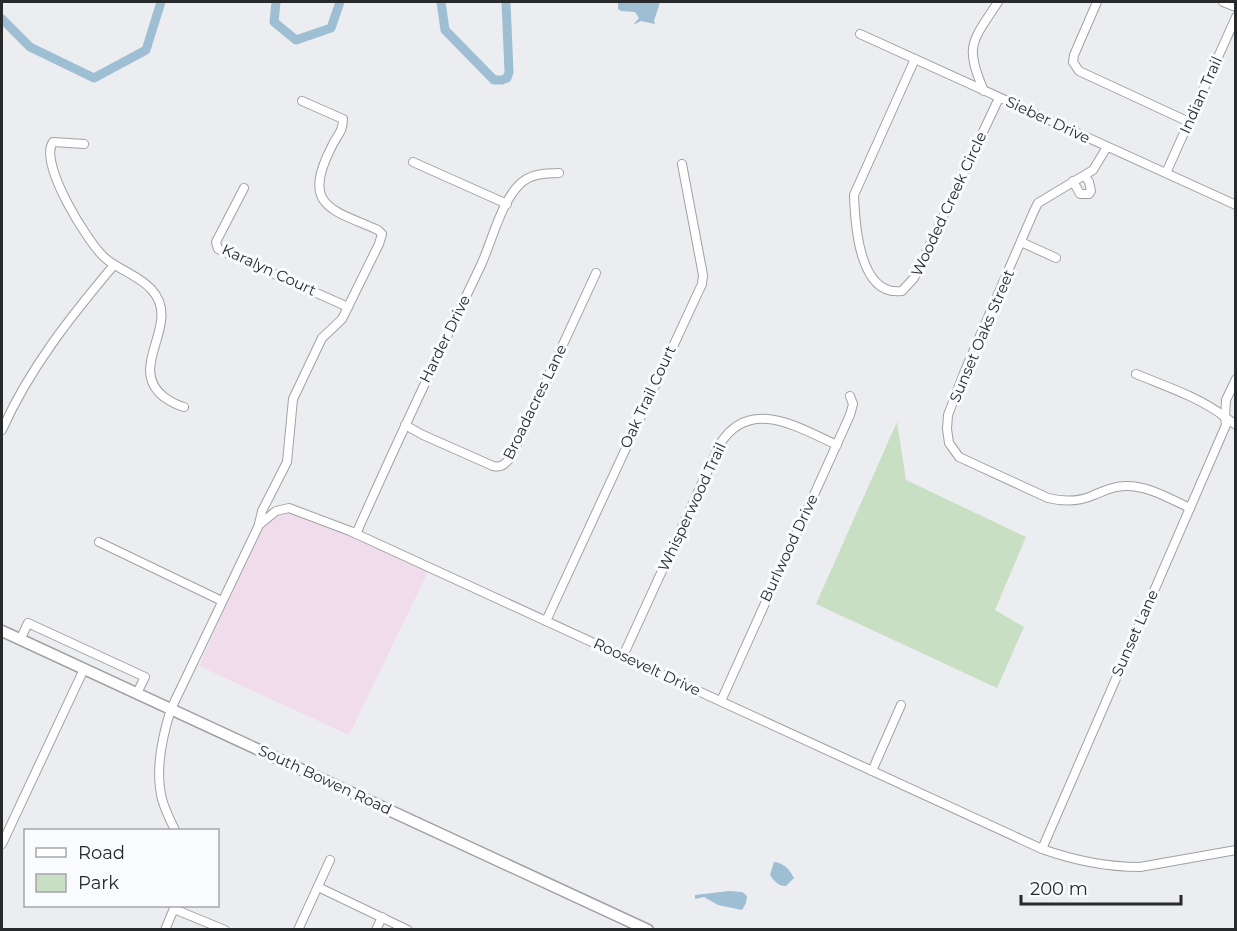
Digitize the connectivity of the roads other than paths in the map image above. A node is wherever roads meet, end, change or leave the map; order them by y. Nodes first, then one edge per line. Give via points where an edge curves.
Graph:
1 (998, 2) edge
2 (1097, 2) edge
3 (1223, 2) edge
4 (1236, 7) edge
5 (1236, 17) edge
6 (860, 34) dead end
7 (915, 59) junction
8 (984, 91) junction
9 (999, 98) junction
10 (302, 101) dead end
11 (1189, 122) junction
12 (84, 144) dead end
13 (1107, 147) junction
14 (413, 162) dead end
15 (682, 164) dead end
16 (559, 173) dead end
17 (1166, 173) junction
18 (1085, 176) junction
19 (1073, 181) junction
20 (244, 188) dead end
21 (507, 204) junction
22 (1236, 205) edge
23 (1021, 242) junction
24 (1056, 258) dead end
25 (114, 265) junction
26 (596, 273) dead end
27 (348, 307) junction
28 (1136, 374) dead end
29 (1236, 379) edge
30 (849, 396) dead end
31 (184, 407) dead end
32 (1225, 417) junction
33 (1236, 424) edge
34 (405, 425) junction
35 (2, 430) edge
36 (837, 445) junction
37 (274, 489) junction
38 (1190, 508) junction
39 (276, 511) junction
40 (259, 525) junction
41 (356, 534) junction
42 (99, 542) dead end
43 (222, 601) junction
44 (546, 621) junction
45 (2, 631) edge
46 (20, 640) junction
47 (623, 656) junction
48 (84, 669) junction
49 (137, 693) junction
50 (721, 701) junction
51 (901, 705) dead end
52 (171, 709) junction
53 (872, 771) junction
54 (174, 829) edge
55 (2, 844) edge
56 (1042, 849) junction
57 (1236, 850) edge
58 (330, 860) dead end
59 (318, 886) junction
60 (175, 907) edge
61 (382, 917) junction
62 (165, 930) edge
63 (225, 930) edge
64 (297, 930) edge
65 (376, 930) edge
66 (408, 930) edge
67 (648, 930) edge

1 - 8 street via 972,46 973,66
2 - 11 street via 1074,55 1073,63 1079,71
3 - 4 street
5 - 11 street, Indian Trail
6 - 7 street, Sieber Drive
7 - 8 street, Sieber Drive
7 - 9 street, Wooded Creek Circle via 854,195 861,255 875,281 892,292 902,291 914,278
8 - 9 street, Sieber Drive
9 - 13 street, Sieber Drive
10 - 27 street via 343,119 343,128 330,149 319,183 324,204 382,234
11 - 17 street, Indian Trail
12 - 25 street via 53,142 50,155 58,183 87,238
13 - 17 street, Sieber Drive
13 - 18 street, Sunset Oaks Street
14 - 21 street
15 - 44 street, Oak Trail Court via 702,284
16 - 21 street, Harder Drive via 527,178
17 - 22 street, Sieber Drive
18 - 19 street, Sunset Oaks Street
18 - 19 street via 1089,194 1080,194
19 - 23 street, Sunset Oaks Street via 1038,203
20 - 27 street, Karalyn Court via 216,242 219,249
21 - 34 street, Harder Drive
23 - 24 street
23 - 38 street, Sunset Oaks Street via 948,415 951,449 959,457 1048,498 1076,501 1116,486 1127,486 1145,489
25 - 31 street via 147,285 160,303 159,333 149,375 157,392
25 - 35 street via 46,351 13,404
26 - 34 street, Broadacres Lane via 506,463 493,465
27 - 37 street via 342,320 322,338 293,399 287,462
28 - 32 street via 1174,389
29 - 32 street, Sunset Lane via 1226,400
30 - 36 street, Burlwood Drive via 854,404
32 - 33 street
32 - 38 street, Sunset Lane via 1223,434
34 - 41 street, Harder Drive
36 - 47 street, Whisperwood Trail via 774,419 754,419 733,428 720,444
36 - 50 street, Burlwood Drive
37 - 39 street
37 - 40 street
38 - 56 street, Sunset Lane
39 - 40 street
39 - 41 street, Roosevelt Drive via 295,510
40 - 43 street
41 - 44 street, Roosevelt Drive
42 - 43 street
43 - 52 street
44 - 47 street, Roosevelt Drive
45 - 46 main road, South Bowen Road
46 - 48 main road, South Bowen Road
46 - 49 street via 28,623 145,677
47 - 50 street, Roosevelt Drive
48 - 49 main road, South Bowen Road
48 - 55 street
49 - 52 main road, South Bowen Road
50 - 53 street, Roosevelt Drive
51 - 53 street
52 - 54 street via 159,774 162,800
52 - 67 main road, South Bowen Road
53 - 56 street, Roosevelt Drive
56 - 57 street, Roosevelt Drive via 1078,860 1127,867
58 - 59 street
59 - 61 street
59 - 64 street
60 - 62 street
60 - 63 street
61 - 65 street
61 - 66 street

